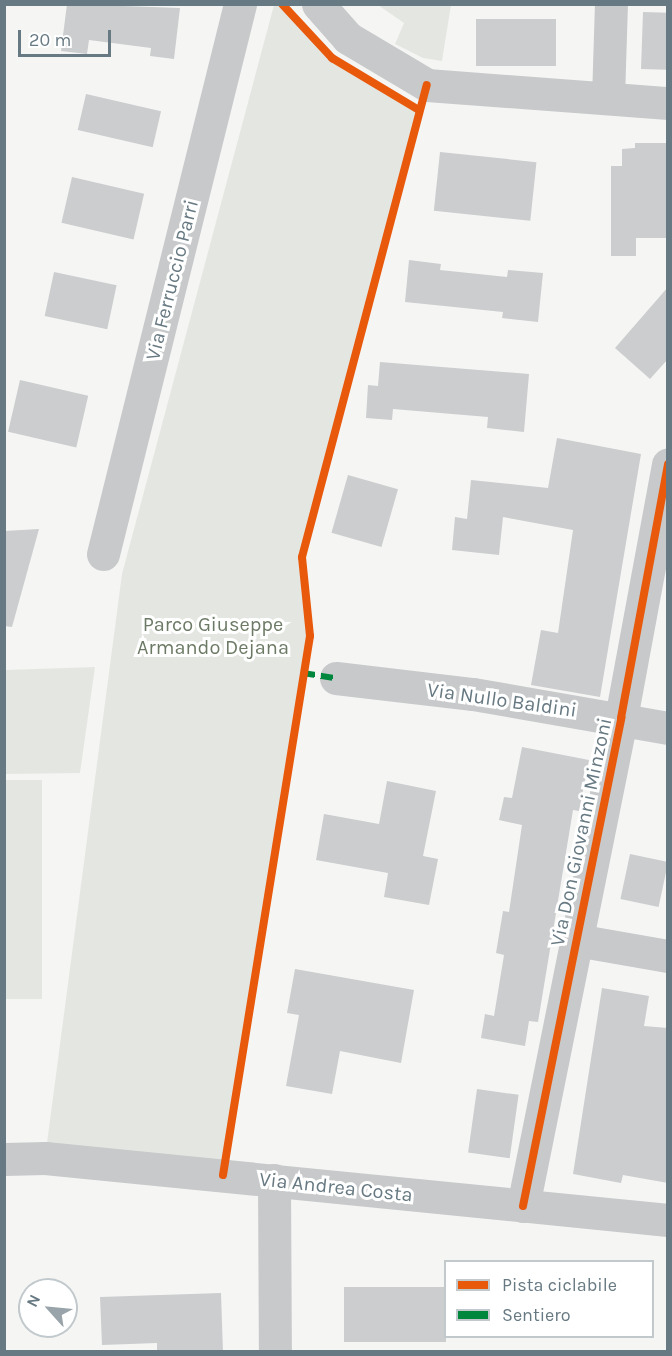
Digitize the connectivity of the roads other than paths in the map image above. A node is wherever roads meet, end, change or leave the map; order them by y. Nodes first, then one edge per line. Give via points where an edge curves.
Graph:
1 (240, 4) edge
2 (318, 4) edge
3 (611, 4) edge
4 (608, 98) junction
5 (668, 103) edge
6 (668, 464) edge
7 (662, 518) edge
8 (103, 554) dead end
9 (336, 678) dead end
10 (621, 718) junction
11 (668, 728) edge
12 (576, 940) junction
13 (668, 956) edge
14 (4, 1159) edge
15 (274, 1180) junction
16 (523, 1206) junction
17 (668, 1220) edge
18 (275, 1352) edge

1 - 8 street, Via Ferruccio Parri
2 - 4 street via 348,38 427,85
3 - 4 street
4 - 5 street
6 - 7 street, Via Don Giovanni Minzoni
7 - 10 street, Via Don Giovanni Minzoni
9 - 10 street, Via Nullo Baldini
10 - 11 street, Via Nullo Baldini
10 - 12 street, Via Don Giovanni Minzoni
12 - 13 street
12 - 16 street, Via Don Giovanni Minzoni
14 - 15 street, Via Andrea Costa via 45,1158
15 - 16 street, Via Andrea Costa
15 - 18 street
16 - 17 street, Via Andrea Costa

